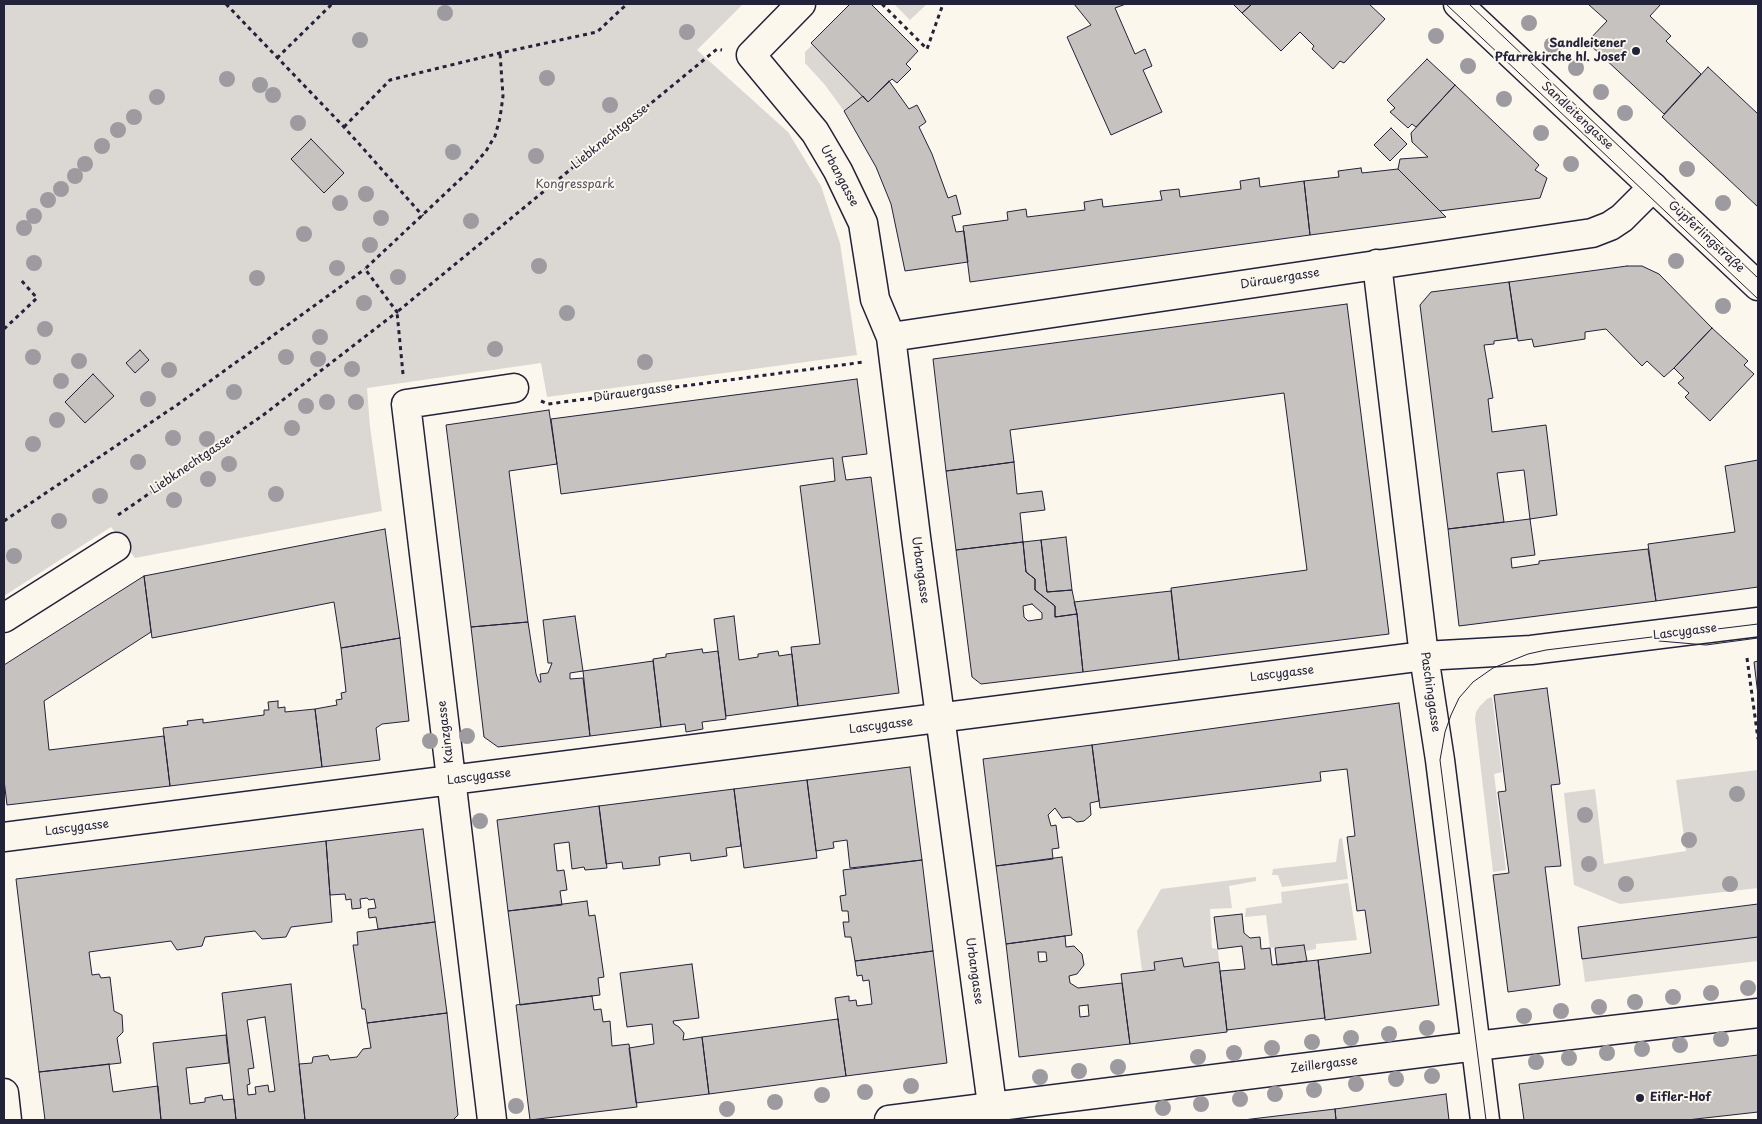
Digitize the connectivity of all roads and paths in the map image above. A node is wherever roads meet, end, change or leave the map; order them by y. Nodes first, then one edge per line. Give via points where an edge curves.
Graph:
1 (226, 4) edge
2 (332, 4) edge
3 (626, 4) edge
4 (802, 4) edge
5 (882, 4) edge
6 (943, 4) edge
7 (1458, 4) edge
8 (500, 54) junction
9 (751, 55) junction
10 (277, 58) junction
11 (344, 128) junction
12 (1653, 187) junction
13 (423, 216) junction
14 (1377, 264) junction
15 (366, 269) junction
16 (20, 279) dead end
17 (1758, 286) edge
18 (398, 312) junction
19 (4, 329) edge
20 (891, 337) junction
21 (865, 362) dead end
22 (514, 388) joint
23 (406, 404) junction
24 (4, 521) edge
25 (116, 547) joint
26 (4, 618) edge
27 (1758, 622) edge
28 (1424, 656) junction
29 (1747, 658) dead end
30 (940, 718) junction
31 (1758, 739) edge
32 (451, 780) junction
33 (4, 837) edge
34 (1758, 1014) edge
35 (1476, 1046) junction
36 (4, 1094) edge
37 (993, 1114) edge
38 (7, 1120) edge
39 (492, 1120) edge
40 (889, 1120) edge
41 (1485, 1120) edge

1 - 10 path
2 - 10 path
3 - 8 path via 597,32
4 - 9 street
5 - 6 path via 927,49
7 - 12 street, Sandleitengasse
8 - 11 path via 390,80
8 - 13 path via 503,96 495,136 468,173
9 - 18 path, Liebknechtgasse via 717,49
9 - 20 street, Urbangasse via 815,132 838,171 862,223 875,299
10 - 11 path
11 - 13 path
12 - 14 street, Dürauergasse via 1622,218 1592,233
12 - 17 street, Güpferlingstraße
13 - 15 path
14 - 20 street, Dürauergasse
14 - 28 street, Paschinggasse
15 - 18 path
15 - 24 path via 177,405
16 - 19 path via 37,298
18 - 23 path
18 - 25 path, Liebknechtgasse via 262,416 111,520
20 - 30 street, Urbangasse
21 - 22 path, Dürauergasse via 548,404
22 - 23 street
23 - 32 street, Kainzgasse
25 - 26 street
27 - 28 street, Lascygasse via 1531,650
28 - 30 street, Lascygasse
28 - 35 street, Paschinggasse
29 - 31 path
30 - 32 street, Lascygasse
30 - 37 street, Urbangasse
32 - 33 street, Lascygasse
32 - 39 street, Kainzgasse
34 - 35 street, Zeillergasse
35 - 37 street, Zeillergasse
35 - 41 street, Paschinggasse
36 - 38 street
37 - 40 street, Zeillergasse

